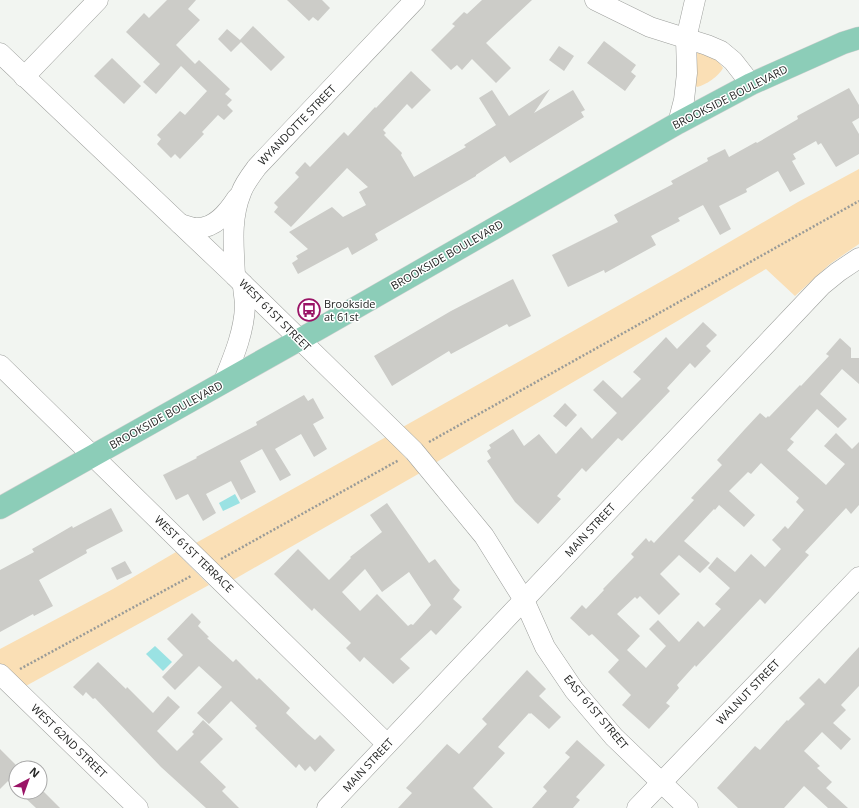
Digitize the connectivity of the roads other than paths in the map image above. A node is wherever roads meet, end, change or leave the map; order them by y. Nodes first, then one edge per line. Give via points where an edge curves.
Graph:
1 (98, 0) edge
2 (416, 0) edge
3 (595, 0) edge
4 (695, 0) edge
5 (859, 38) edge
6 (686, 39) junction
7 (0, 53) edge
8 (24, 77) junction
9 (751, 84) junction
10 (678, 123) junction
11 (241, 193) junction
12 (180, 224) junction
13 (859, 258) edge
14 (239, 280) junction
15 (300, 340) junction
16 (0, 365) edge
17 (223, 383) junction
18 (94, 456) junction
19 (0, 508) edge
20 (859, 577) edge
21 (524, 600) junction
22 (2, 676) edge
23 (388, 744) junction
24 (661, 782) junction
25 (138, 808) edge
26 (327, 808) edge
27 (637, 808) edge
28 (688, 808) edge

1 - 8 street
2 - 11 street, WYANDOTTE STREET via 257,167
3 - 6 street via 650,26
4 - 6 street
5 - 9 main road, BROOKSIDE BOULEVARD
6 - 9 street via 721,51 733,61
6 - 10 street via 687,74
7 - 8 street, WEST 61ST STREET
8 - 12 street, WEST 61ST STREET
9 - 10 main road, BROOKSIDE BOULEVARD
10 - 15 main road, BROOKSIDE BOULEVARD
11 - 12 street via 225,214 208,226 196,228
11 - 14 street, WYANDOTTE STREET via 234,220
12 - 14 street, WEST 61ST STREET
13 - 21 street, MAIN STREET via 822,285
14 - 15 street, WEST 61ST STREET
14 - 17 street, WYANDOTTE STREET via 245,305 243,323
15 - 17 main road, BROOKSIDE BOULEVARD
15 - 21 street, WEST 61ST STREET via 414,451 484,536
16 - 18 street, WEST 61ST TERRACE
17 - 18 main road, BROOKSIDE BOULEVARD
18 - 19 main road, BROOKSIDE BOULEVARD
18 - 23 street, WEST 61ST TERRACE
20 - 24 street, WALNUT STREET
21 - 23 street, MAIN STREET
21 - 24 street, EAST 61ST STREET via 545,647 574,690 614,737
22 - 25 street, WEST 62ND STREET
23 - 26 street, MAIN STREET
24 - 27 street, WALNUT STREET
24 - 28 street, EAST 61ST STREET

